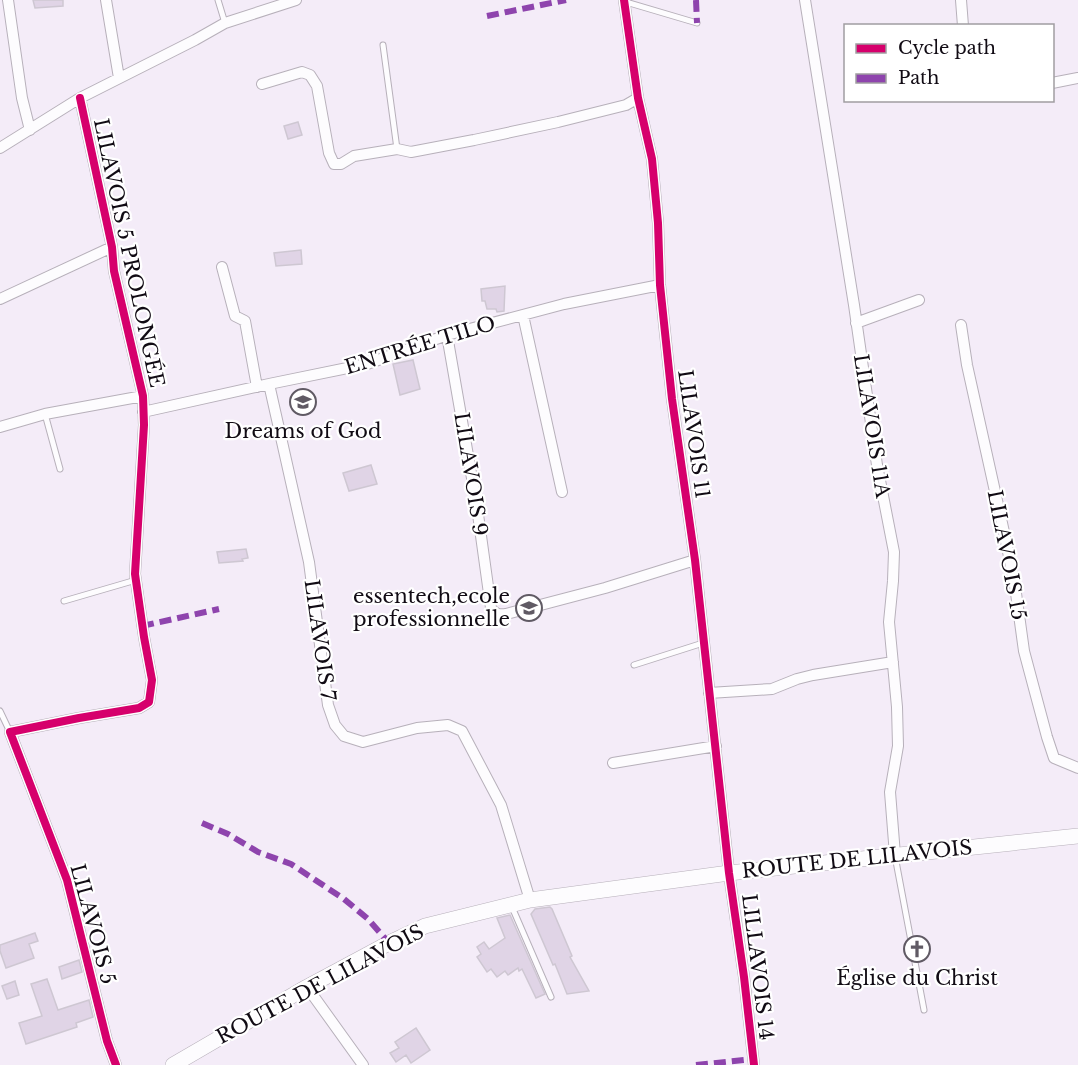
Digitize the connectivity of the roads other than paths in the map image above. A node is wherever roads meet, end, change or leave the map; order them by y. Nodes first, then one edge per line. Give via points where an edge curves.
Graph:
1 (8, 0) edge
2 (106, 0) edge
3 (218, 0) edge
4 (294, 0) edge
5 (805, 0) edge
6 (960, 0) edge
7 (624, 1) edge
8 (225, 23) junction
9 (697, 23) dead end
10 (963, 24) edge
11 (383, 45) dead end
12 (119, 78) junction
13 (1078, 78) edge
14 (1054, 83) edge
15 (262, 84) dead end
16 (80, 98) junction
17 (638, 98) junction
18 (30, 130) junction
19 (0, 148) edge
20 (397, 149) junction
21 (111, 247) junction
22 (222, 267) dead end
23 (660, 285) junction
24 (0, 299) edge
25 (919, 300) dead end
26 (523, 315) junction
27 (856, 323) junction
28 (961, 325) dead end
29 (447, 335) junction
30 (269, 384) junction
31 (257, 387) junction
32 (143, 396) junction
33 (143, 412) junction
34 (45, 414) junction
35 (0, 427) edge
36 (60, 469) dead end
37 (562, 492) dead end
38 (695, 560) junction
39 (136, 580) junction
40 (64, 601) dead end
41 (703, 643) junction
42 (893, 662) junction
43 (633, 665) dead end
44 (709, 693) junction
45 (0, 711) edge
46 (9, 729) junction
47 (716, 746) junction
48 (612, 762) dead end
49 (1078, 768) edge
50 (1078, 836) edge
51 (895, 855) junction
52 (729, 873) junction
53 (530, 900) junction
54 (511, 904) junction
55 (307, 987) junction
56 (551, 997) dead end
57 (924, 1010) dead end
58 (116, 1065) edge
59 (173, 1065) edge
60 (363, 1065) edge
61 (754, 1065) edge

1 - 18 street
2 - 12 street
3 - 8 lane
4 - 8 street
5 - 27 street, LILAVOIS 11A
6 - 10 street
7 - 9 lane
7 - 17 street, LILAVOIS 11
8 - 12 street
11 - 20 lane
12 - 16 street
13 - 14 street
15 - 20 street via 302,72 310,75 317,86 334,164 354,156
16 - 18 street
16 - 21 street, LILAVOIS 5 PROLONGÉE
17 - 20 street via 626,105 474,140 411,152
17 - 23 street, LILAVOIS 11 via 652,159
18 - 19 street
21 - 24 street
21 - 32 street, LILAVOIS 5 PROLONGÉE
22 - 31 street via 235,316 245,321
23 - 26 street, ENTRÉE TILO
23 - 38 street, LILAVOIS 11
25 - 27 street
26 - 29 street, ENTRÉE TILO
26 - 37 street
27 - 42 street, LILAVOIS 11A via 894,552 890,622
28 - 49 street, LILAVOIS 15 via 1005,532 1024,651 1054,758
29 - 30 street, ENTRÉE TILO via 367,364
29 - 38 street, LILAVOIS 9 via 494,613 506,614 605,588
30 - 31 street, ENTRÉE TILO
30 - 53 street, LILAVOIS 7 via 309,562 328,705 335,725 344,736 363,742 417,728 448,725 462,731 501,805
31 - 33 street, ENTRÉE TILO
32 - 33 street, LILAVOIS 5 PROLONGÉE
32 - 34 street
33 - 39 street, LILAVOIS 5 PROLONGÉE
34 - 35 street
34 - 36 lane
38 - 41 street, LILAVOIS 11
39 - 40 lane
39 - 46 street, LILAVOIS 5 PROLONGÉE via 152,680 149,702 140,708
41 - 43 lane
41 - 44 street, LILAVOIS 11
42 - 44 street via 813,675 772,689
42 - 51 street, LILAVOIS 11A via 898,746 890,792
44 - 47 street, LILAVOIS 11
45 - 46 lane
46 - 58 street, LILAVOIS 5 via 67,880
47 - 48 street
47 - 52 street, LILAVOIS 11
50 - 51 main road, ROUTE DE LILAVOIS
51 - 52 main road, ROUTE DE LILAVOIS
51 - 57 lane
52 - 53 main road, ROUTE DE LILAVOIS
52 - 61 street, LILLAVOIS 14
53 - 54 main road, ROUTE DE LILAVOIS
54 - 55 main road, ROUTE DE LILAVOIS via 425,926
54 - 56 lane
55 - 59 main road, ROUTE DE LILAVOIS
55 - 60 street

